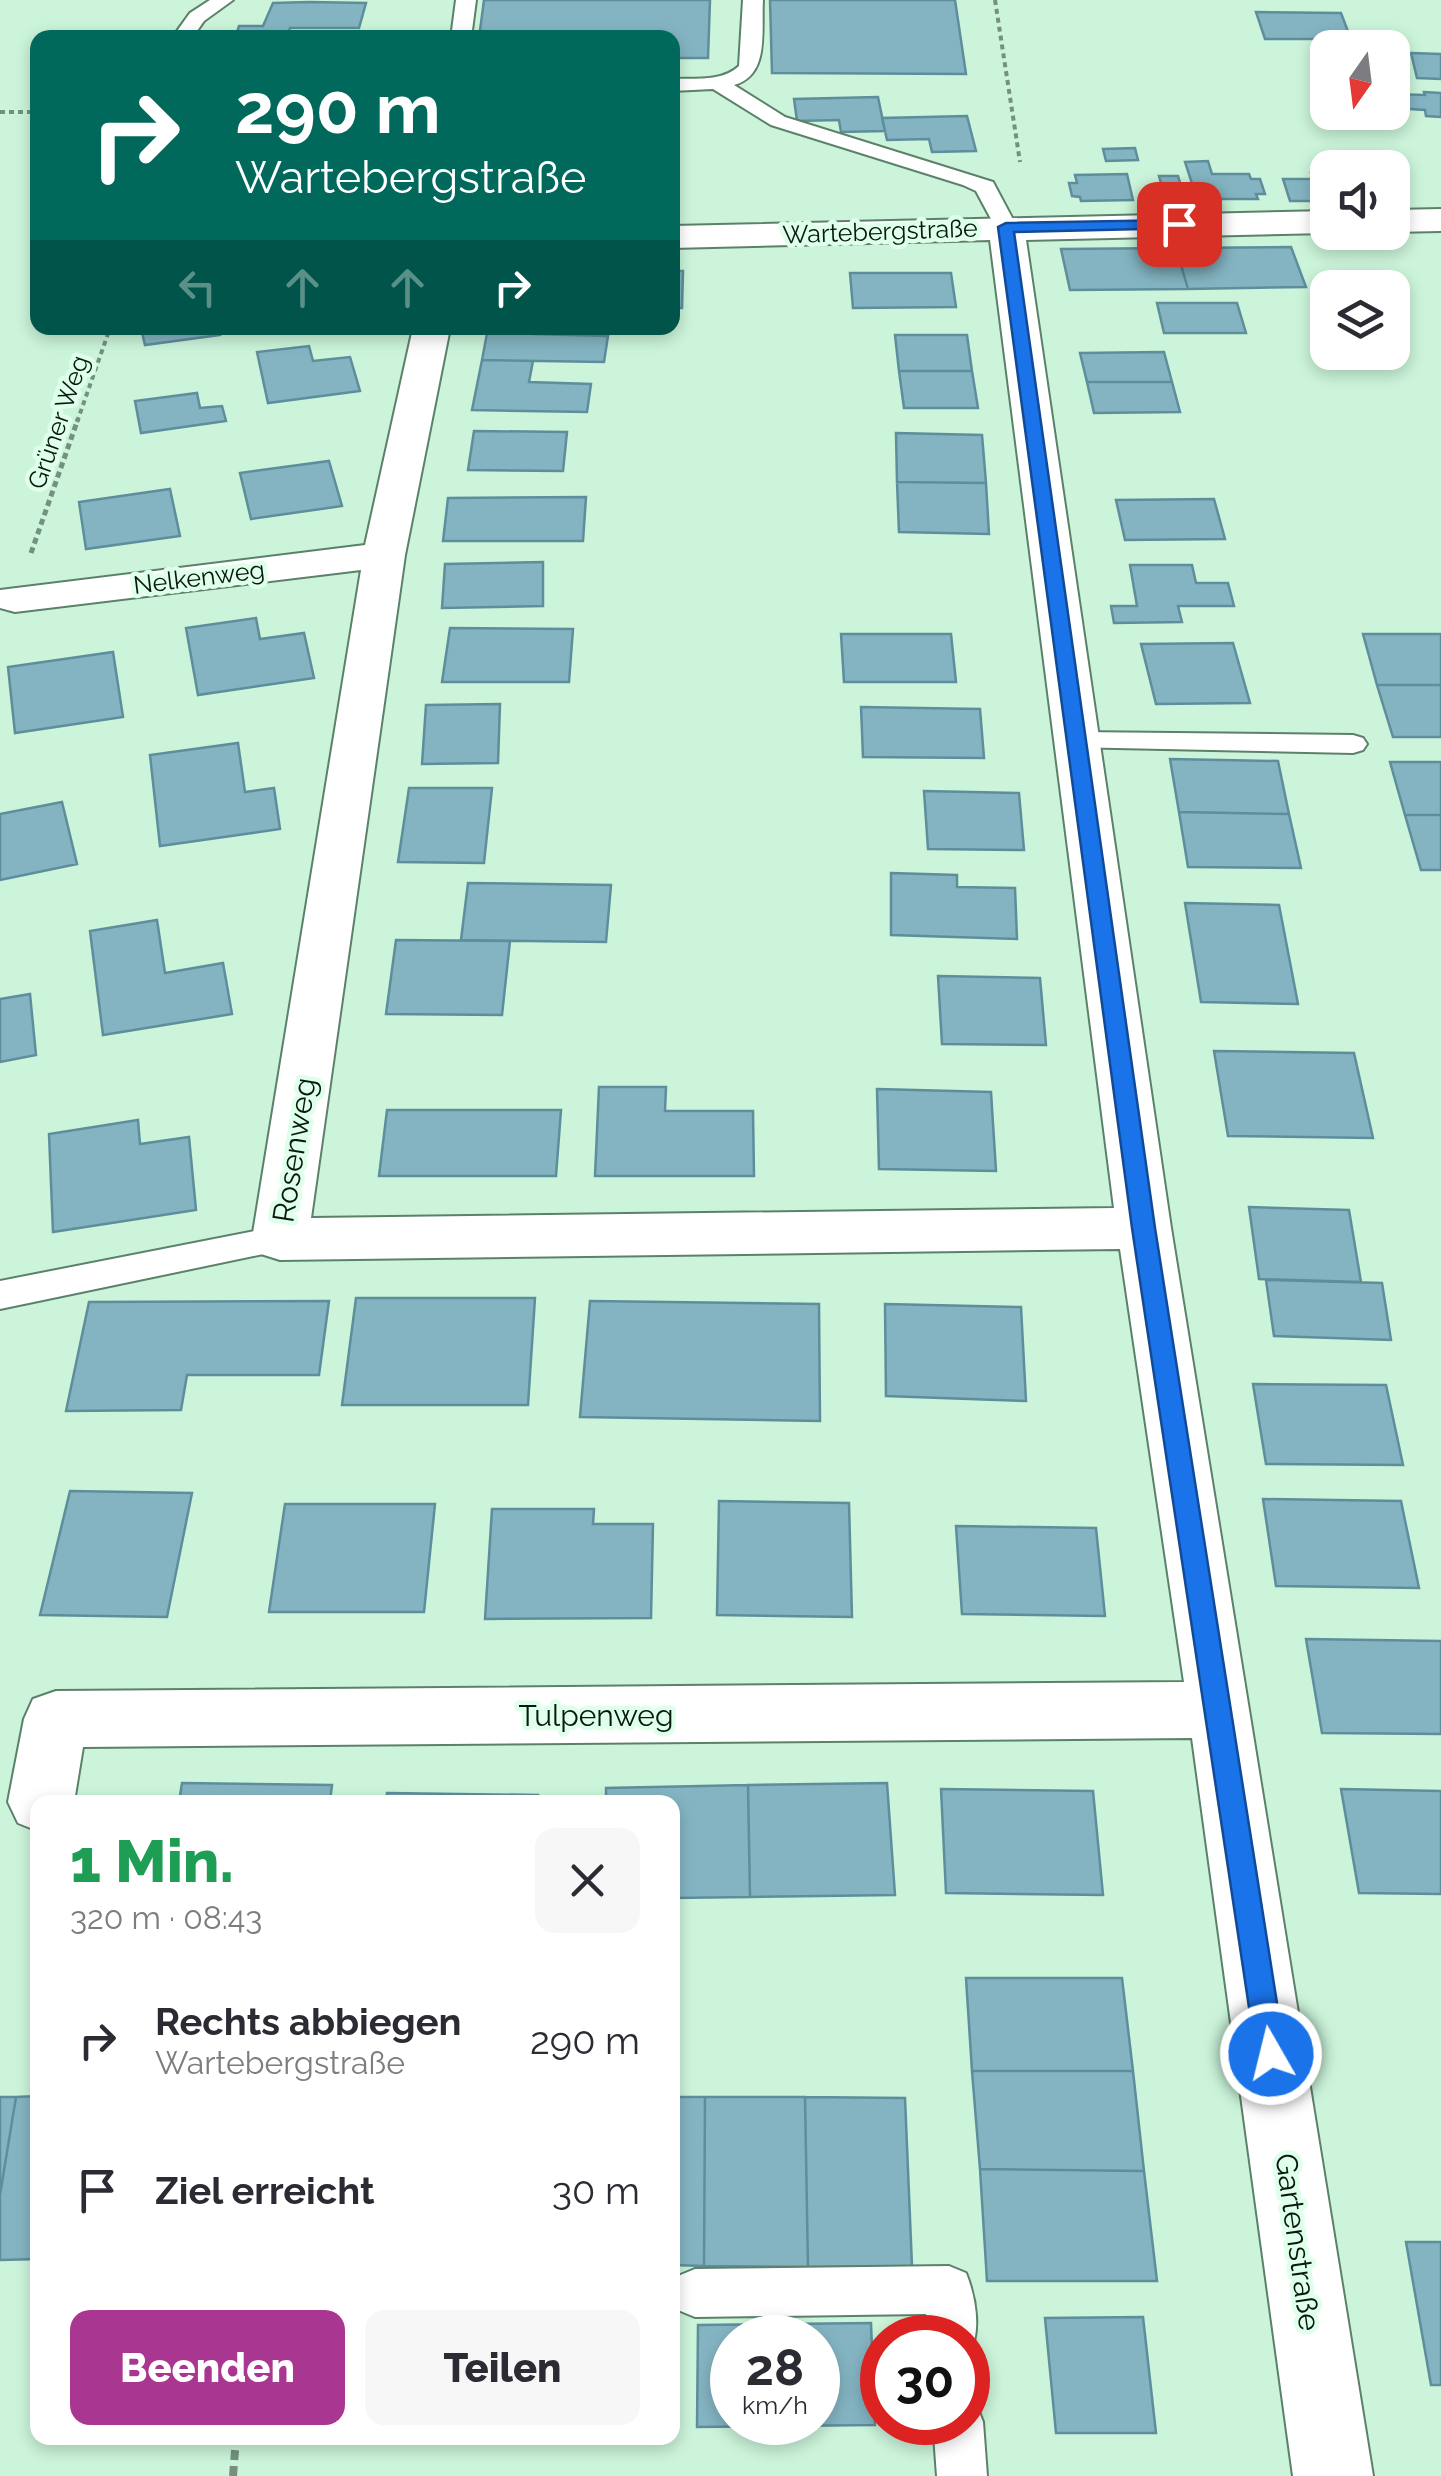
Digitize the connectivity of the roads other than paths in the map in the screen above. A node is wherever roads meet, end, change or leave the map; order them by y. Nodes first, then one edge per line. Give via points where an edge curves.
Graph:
1 (223, 0) edge
2 (466, 0) edge
3 (752, 0) edge
4 (188, 30) edge
5 (462, 30) edge
6 (717, 84) junction
7 (680, 85) edge
8 (1441, 220) edge
9 (1410, 221) edge
10 (1310, 222) edge
11 (1018, 227) junction
12 (680, 236) edge
13 (431, 335) edge
14 (384, 555) junction
15 (15, 599) road end
16 (1077, 741) junction
17 (1353, 744) dead end
18 (1144, 1228) junction
19 (280, 1239) junction
20 (0, 1295) edge
21 (1220, 1710) junction
22 (42, 1795) edge
23 (695, 2293) dead end
24 (951, 2315) edge
25 (960, 2445) edge
26 (962, 2476) edge
27 (1333, 2476) edge

1 - 4 lane
2 - 5 lane
3 - 6 lane via 749,67
6 - 7 lane
6 - 11 lane via 778,121 972,180
8 - 9 street
10 - 11 street, Wartebergstraße
11 - 12 street, Wartebergstraße
11 - 16 street, Gartenstraße
13 - 14 street, Rosenweg
14 - 15 street, Nelkenweg
14 - 19 street, Rosenweg
16 - 17 lane
16 - 18 street, Gartenstraße
18 - 19 street, Rosenweg
18 - 21 street, Gartenstraße
19 - 20 lane
21 - 22 street, Tulpenweg via 56,1719
21 - 27 street, Gartenstraße
23 - 24 lane via 949,2290
25 - 26 lane

